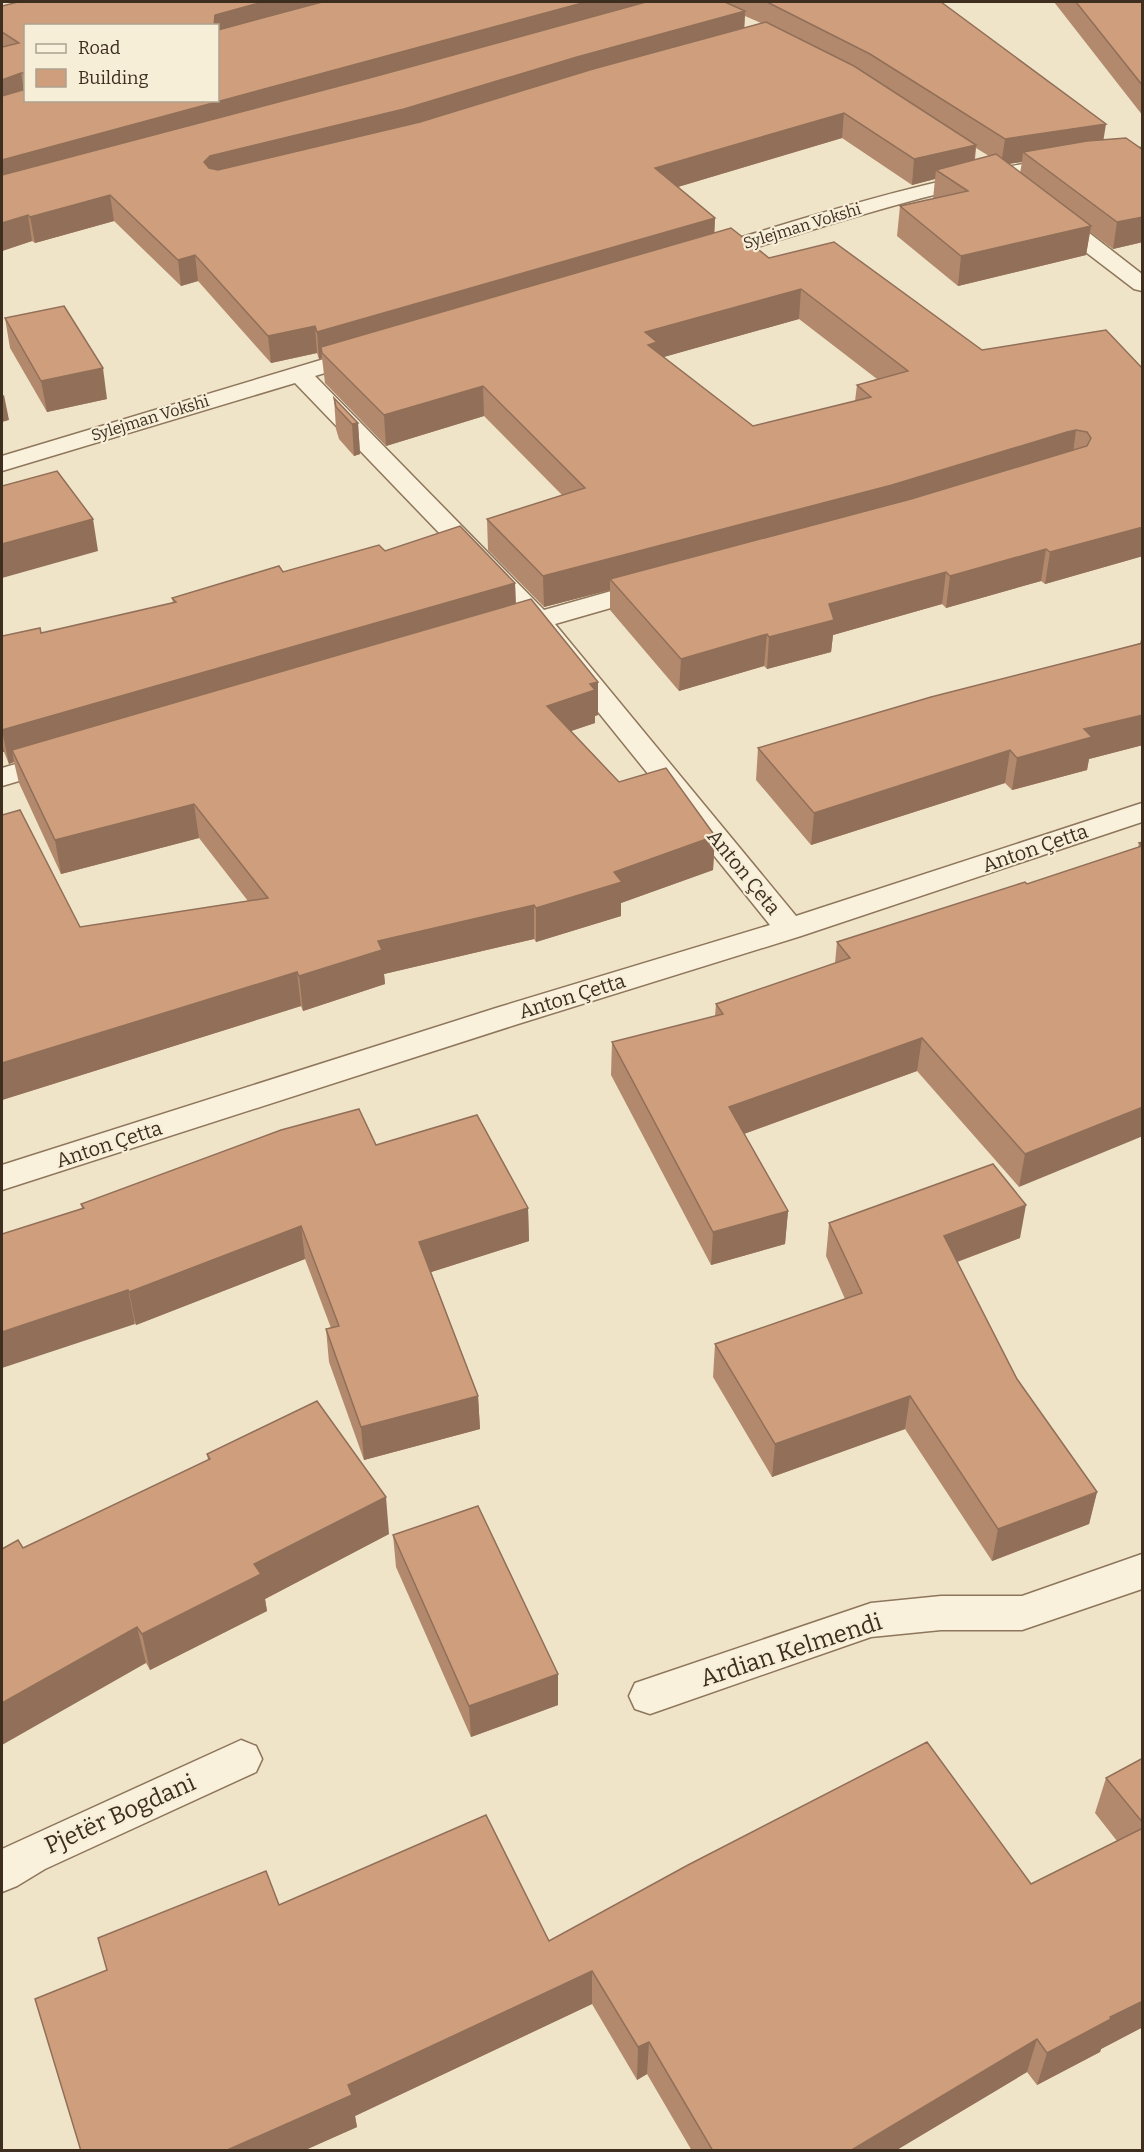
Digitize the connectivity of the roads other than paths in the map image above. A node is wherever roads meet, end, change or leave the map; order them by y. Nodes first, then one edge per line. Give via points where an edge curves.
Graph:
1 (1143, 154) edge
2 (976, 160) edge
3 (996, 173) junction
4 (689, 261) edge
5 (1143, 284) edge
6 (383, 348) edge
7 (299, 373) junction
8 (2, 464) edge
9 (681, 580) edge
10 (538, 620) junction
11 (485, 636) edge
12 (82, 754) edge
13 (2, 777) edge
14 (1143, 812) edge
15 (790, 929) junction
16 (2, 1178) edge
17 (1143, 1570) edge
18 (650, 1695) dead end
19 (240, 1759) dead end
20 (2, 1872) edge

1 - 3 street, Sylejman Vokshi
2 - 3 street
3 - 4 street, Sylejman Vokshi via 851,210
3 - 5 street
6 - 7 street, Sylejman Vokshi
7 - 8 street, Sylejman Vokshi
7 - 10 street
9 - 10 street
10 - 11 street
10 - 15 street, Anton Çeta
12 - 13 street
14 - 15 street, Anton Çetta
15 - 16 street, Anton Çetta
17 - 18 street, Ardian Kelmendi via 1022,1613 941,1613 871,1620
19 - 20 street, Pjetër Bogdani via 30,1855

